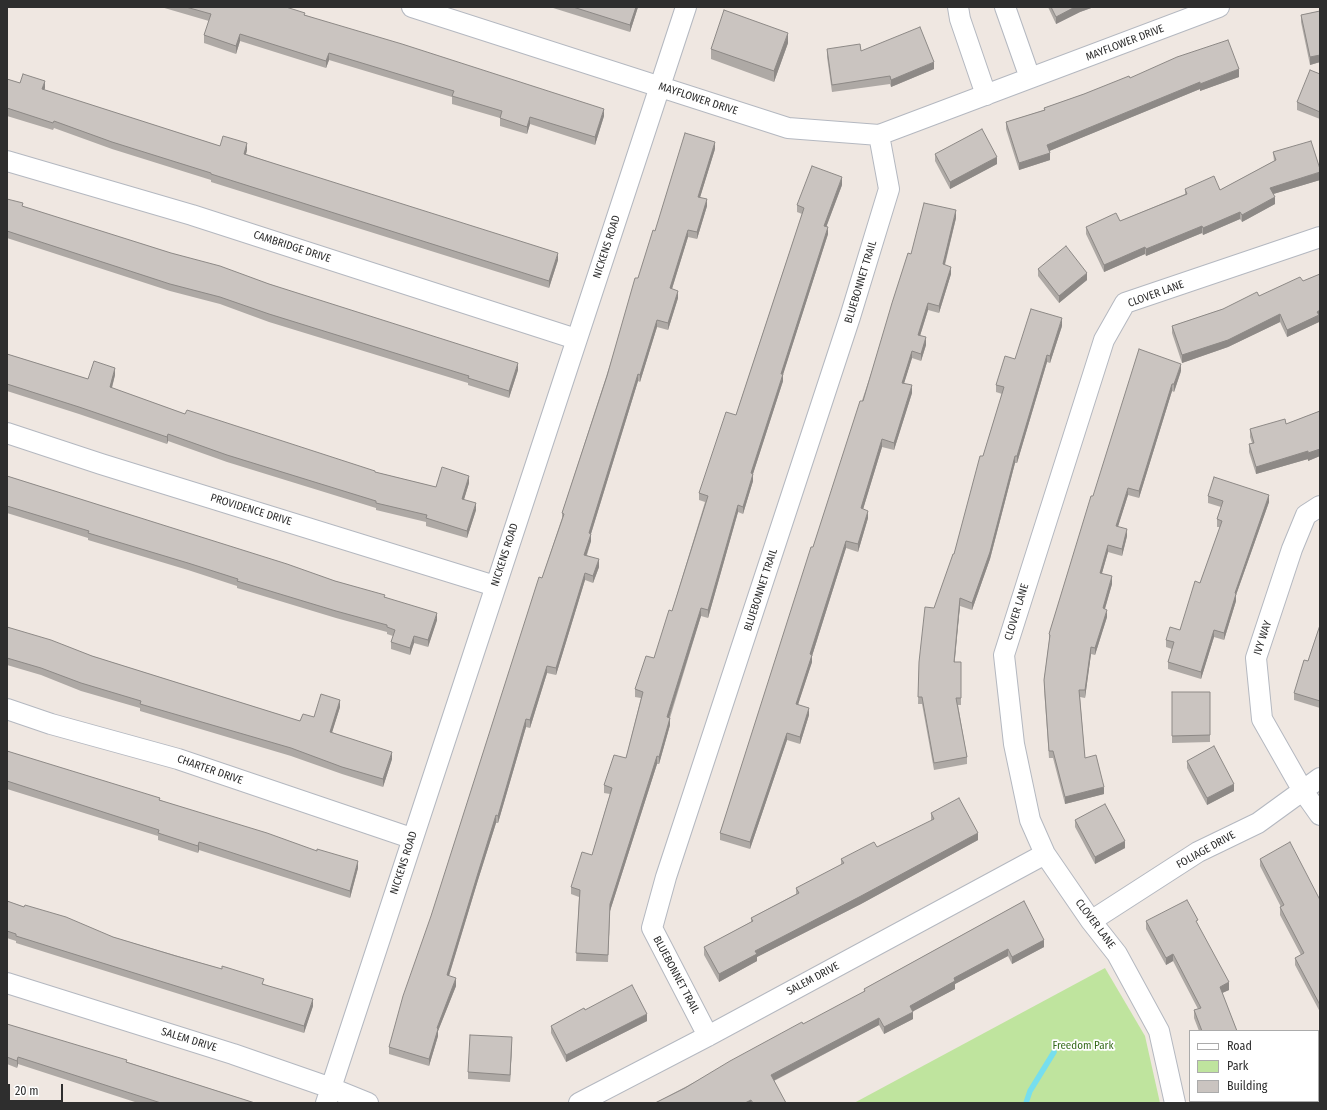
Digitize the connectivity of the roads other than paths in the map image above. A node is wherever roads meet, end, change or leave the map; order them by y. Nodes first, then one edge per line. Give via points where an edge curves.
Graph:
1 (412, 7) edge
2 (686, 7) edge
3 (958, 7) edge
4 (1005, 7) edge
5 (1219, 7) edge
6 (1030, 78) junction
7 (660, 87) junction
8 (986, 95) junction
9 (879, 135) junction
10 (7, 161) edge
11 (1320, 237) edge
12 (576, 339) junction
13 (7, 432) edge
14 (1320, 506) edge
15 (495, 586) junction
16 (7, 709) edge
17 (1320, 778) edge
18 (1303, 791) junction
19 (1320, 815) edge
20 (411, 838) junction
21 (1045, 854) junction
22 (1091, 921) junction
23 (7, 983) edge
24 (708, 1036) junction
25 (328, 1095) edge
26 (368, 1103) edge
27 (579, 1103) edge
28 (1175, 1103) edge

1 - 7 street, MAYFLOWER DRIVE
2 - 7 street, NICKENS ROAD
3 - 8 street
4 - 6 street
5 - 6 street, MAYFLOWER DRIVE
6 - 8 street, MAYFLOWER DRIVE
7 - 9 street, MAYFLOWER DRIVE via 788,128
7 - 12 street, NICKENS ROAD
8 - 9 street, MAYFLOWER DRIVE
9 - 24 street, BLUEBONNET TRAIL via 889,189 850,318 666,877 652,928
10 - 12 street, CAMBRIDGE DRIVE via 192,215
11 - 21 street, CLOVER LANE via 1125,303 1104,340 1004,655 1014,744 1030,820
12 - 15 street, NICKENS ROAD
13 - 15 street, PROVIDENCE DRIVE
14 - 18 street, IVY WAY via 1306,515 1256,658 1262,719
15 - 20 street, NICKENS ROAD
16 - 20 street, CHARTER DRIVE via 51,724 178,759
17 - 18 street, FOLIAGE DRIVE
18 - 19 street, IVY WAY
18 - 22 street, FOLIAGE DRIVE via 1258,823 1198,852
20 - 25 street, NICKENS ROAD
21 - 22 street, CLOVER LANE
21 - 24 street, SALEM DRIVE
22 - 28 street, CLOVER LANE via 1117,954 1158,1031
23 - 25 street, SALEM DRIVE via 233,1054
24 - 27 street, SALEM DRIVE
25 - 26 street, SALEM DRIVE

